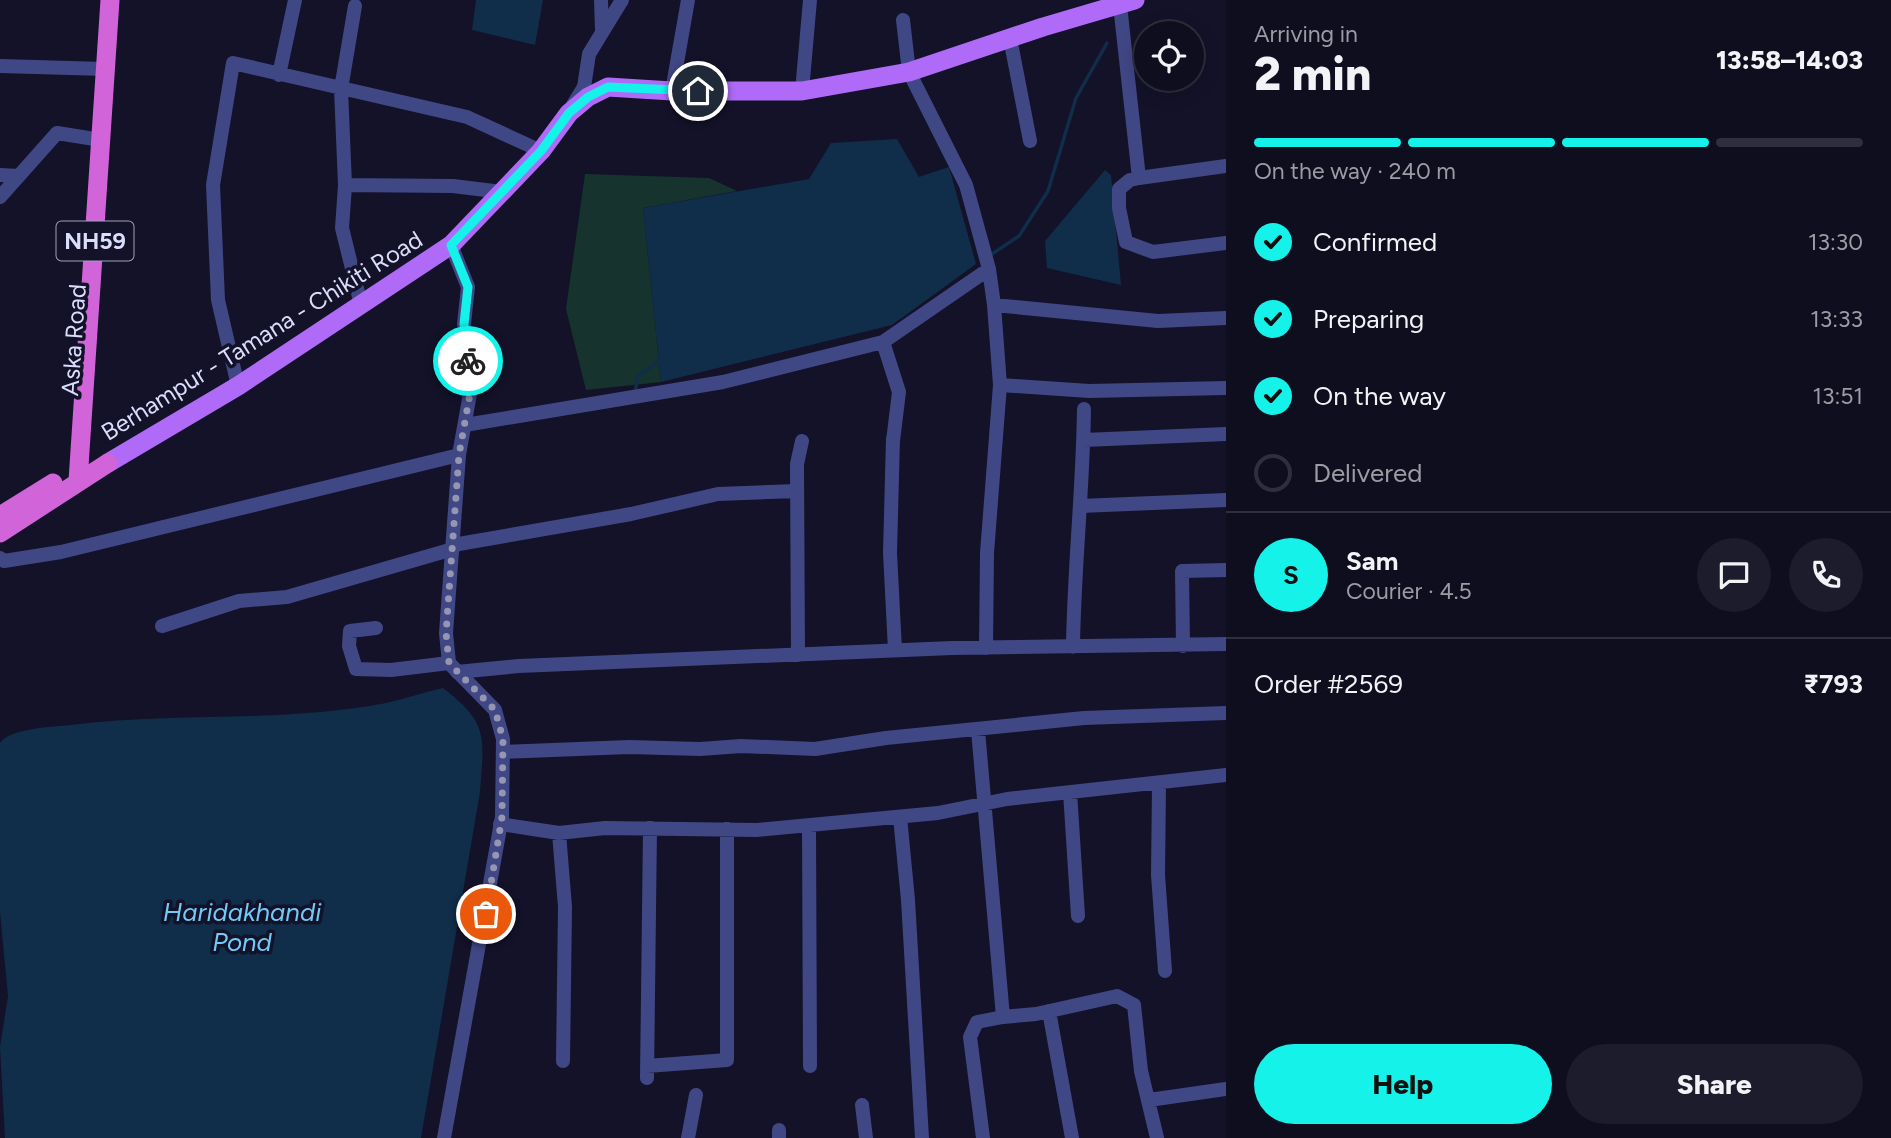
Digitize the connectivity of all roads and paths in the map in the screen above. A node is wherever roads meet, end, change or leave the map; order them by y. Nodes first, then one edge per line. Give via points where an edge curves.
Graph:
1 (110, 0) edge
2 (122, 0) edge
3 (295, 0) edge
4 (601, 0) edge
5 (622, 0) edge
6 (688, 0) edge
7 (810, 0) edge
8 (1128, 2) edge
9 (355, 6) dead end
10 (903, 20) dead end
11 (602, 30) junction
12 (1010, 38) junction
13 (0, 66) edge
14 (105, 69) junction
15 (909, 72) junction
16 (279, 75) junction
17 (341, 89) junction
18 (672, 91) junction
19 (802, 91) junction
20 (569, 113) junction
21 (101, 140) junction
22 (1030, 141) dead end
23 (541, 151) junction
24 (1226, 166) edge
25 (0, 175) edge
26 (19, 176) junction
27 (1139, 178) junction
28 (345, 185) junction
29 (502, 192) junction
30 (0, 197) edge
31 (1226, 243) edge
32 (451, 245) junction
33 (989, 269) junction
34 (361, 305) junction
35 (994, 305) junction
36 (1226, 318) edge
37 (883, 342) junction
38 (1000, 385) junction
39 (238, 386) junction
40 (1226, 388) edge
41 (1084, 410) dead end
42 (465, 425) junction
43 (1226, 434) edge
44 (1084, 440) junction
45 (802, 441) dead end
46 (459, 455) junction
47 (89, 470) junction
48 (797, 491) junction
49 (1226, 500) edge
50 (1080, 506) junction
51 (0, 516) edge
52 (0, 533) edge
53 (453, 547) junction
54 (0, 558) edge
55 (1226, 569) edge
56 (162, 626) dead end
57 (376, 628) dead end
58 (1226, 644) edge
59 (1184, 646) junction
60 (1073, 647) junction
61 (986, 648) junction
62 (895, 650) junction
63 (798, 655) junction
64 (453, 668) junction
65 (1226, 713) edge
66 (978, 730) junction
67 (503, 752) junction
68 (1226, 775) edge
69 (1159, 784) junction
70 (1070, 792) junction
71 (983, 804) junction
72 (900, 817) junction
73 (500, 824) junction
74 (809, 826) junction
75 (650, 828) junction
76 (727, 829) junction
77 (559, 833) junction
78 (1078, 916) dead end
79 (1165, 971) dead end
80 (1049, 1011) junction
81 (1003, 1017) junction
82 (563, 1061) dead end
83 (810, 1066) dead end
84 (1226, 1089) edge
85 (696, 1095) dead end
86 (1149, 1100) junction
87 (862, 1105) dead end
88 (444, 1138) edge
89 (688, 1138) edge
90 (866, 1138) edge
91 (922, 1138) edge
92 (983, 1138) edge
93 (1072, 1138) edge
94 (1157, 1138) edge

1 - 14 highway, NH59
2 - 47 highway, Aska Road / NH59
3 - 16 street
4 - 11 street
5 - 11 street
6 - 18 street
7 - 19 street
8 - 12 main road, Berhampur - Tamana - Chikiti Road
8 - 27 street via 1131,127
9 - 17 street
10 - 15 street
11 - 20 street via 589,54 584,87
12 - 15 main road, Berhampur - Tamana - Chikiti Road
12 - 22 street
13 - 14 street
14 - 21 highway, NH59
15 - 19 main road, Berhampur - Tamana - Chikiti Road
15 - 33 street via 965,185
16 - 17 street
16 - 39 street via 233,63 213,185 218,300
17 - 23 street via 467,117
17 - 28 street
18 - 19 main road, Berhampur - Tamana - Chikiti Road
18 - 20 main road, Berhampur - Tamana - Chikiti Road via 608,87
20 - 23 main road, Berhampur - Tamana - Chikiti Road
21 - 26 street via 57,133
21 - 47 highway, NH59
23 - 29 main road, Berhampur - Tamana - Chikiti Road
24 - 27 street
25 - 26 street
26 - 30 street
27 - 31 street via 1119,189 1122,230 1130,246 1153,252
28 - 29 street via 453,186
28 - 34 street via 342,228
29 - 32 main road, Berhampur - Tamana - Chikiti Road
32 - 34 main road, Berhampur - Tamana - Chikiti Road
32 - 42 street via 468,287 464,324 471,388
33 - 35 street
33 - 37 street
34 - 39 main road, Berhampur - Tamana - Chikiti Road
35 - 36 street via 1158,321
35 - 38 street
37 - 42 street via 723,382
37 - 62 street via 900,392 893,439 890,553
38 - 40 street via 1089,391
38 - 61 street via 987,553
39 - 47 main road, Berhampur - Tamana - Chikiti Road
41 - 44 street
42 - 46 street
43 - 44 street
44 - 50 street
45 - 48 street
46 - 53 street
46 - 54 street via 61,552
47 - 51 highway
47 - 52 highway
48 - 53 street via 718,494
48 - 63 street
49 - 50 street
50 - 60 street
53 - 56 street via 287,597 240,601
53 - 64 street via 446,633
55 - 59 street via 1182,571
57 - 64 street via 350,631 356,668
58 - 59 street
59 - 60 street
60 - 61 street
61 - 62 street
62 - 63 street
63 - 64 street
64 - 67 street via 495,710
65 - 66 street via 1084,718
66 - 67 street via 815,749 629,747
66 - 71 street
67 - 73 street
68 - 69 street
69 - 70 street
69 - 79 street via 1158,875
70 - 71 street
70 - 78 street
71 - 72 street
71 - 81 street
72 - 74 street
72 - 91 street
73 - 77 street
73 - 88 street
74 - 76 street
74 - 83 street
75 - 76 street
75 - 76 street via 647,1072 727,1060
75 - 77 street
77 - 82 street via 565,907
80 - 81 street
80 - 86 street via 1117,996 1134,1005
80 - 93 street
81 - 92 street via 977,1022 970,1037
84 - 86 street
85 - 89 street
86 - 94 street
87 - 90 street

